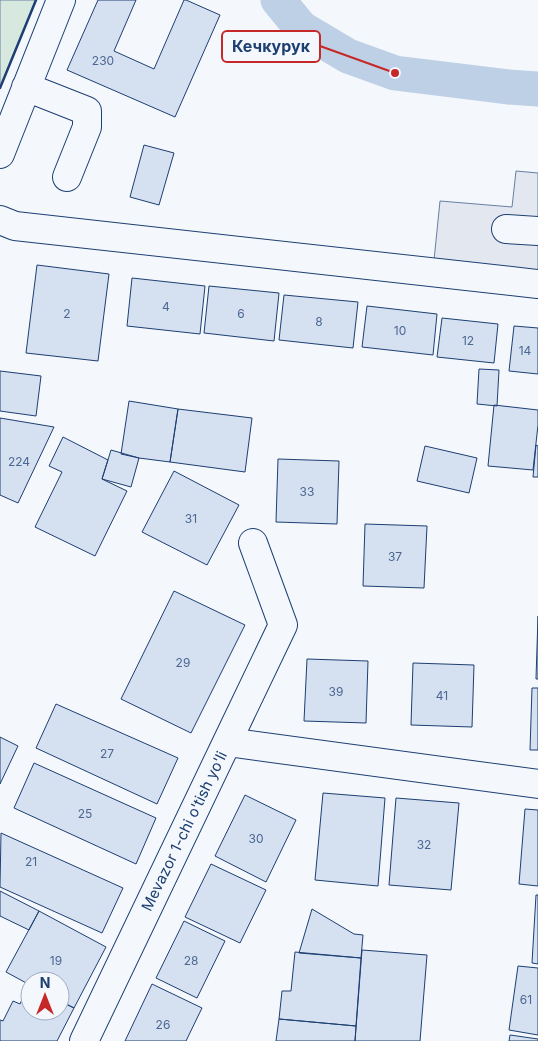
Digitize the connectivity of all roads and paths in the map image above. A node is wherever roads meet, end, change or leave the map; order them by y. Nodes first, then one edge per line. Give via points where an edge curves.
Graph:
1 (61, 0) edge
2 (26, 87) junction
3 (0, 154) edge
4 (67, 177) dead end
5 (0, 220) edge
6 (506, 229) dead end
7 (538, 231) edge
8 (538, 284) edge
9 (253, 543) dead end
10 (227, 742) junction
11 (538, 784) edge
12 (84, 1041) edge

1 - 2 street
2 - 3 street
2 - 4 street via 87,112 87,127
5 - 8 street via 15,226
6 - 7 street
9 - 10 street via 283,625
10 - 11 street, Mevazor 1-chi o'tish yo'li
10 - 12 street, Mevazor 1-chi o'tish yo'li

